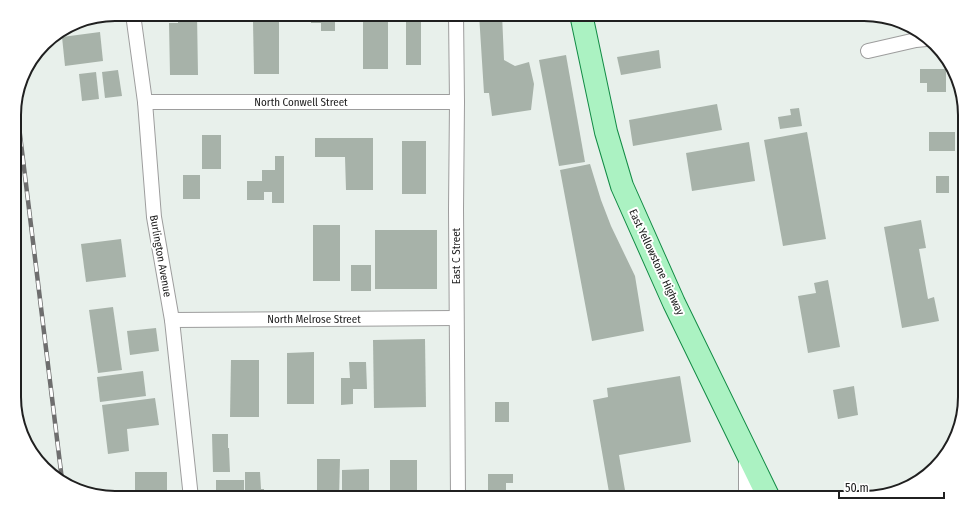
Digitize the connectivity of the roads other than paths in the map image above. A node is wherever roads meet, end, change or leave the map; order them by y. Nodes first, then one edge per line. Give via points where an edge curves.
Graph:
1 (134, 21) edge
2 (456, 21) edge
3 (582, 21) edge
4 (920, 40) edge
5 (868, 51) dead end
6 (145, 102) junction
7 (457, 102) junction
8 (456, 318) junction
9 (172, 320) junction
10 (746, 450) junction
11 (191, 491) edge
12 (458, 491) edge
13 (746, 491) edge
14 (766, 491) edge

1 - 6 street, Burlington Avenue
2 - 7 street, East C Street
3 - 10 main road, East Yellowstone Highway via 606,132 622,186 674,302
4 - 5 street
6 - 7 street, North Conwell Street
6 - 9 street, Burlington Avenue via 154,217
7 - 8 street, East C Street
8 - 9 street, North Melrose Street
8 - 12 street, East C Street
9 - 11 street, Burlington Avenue
10 - 13 street
10 - 14 main road, East Yellowstone Highway

